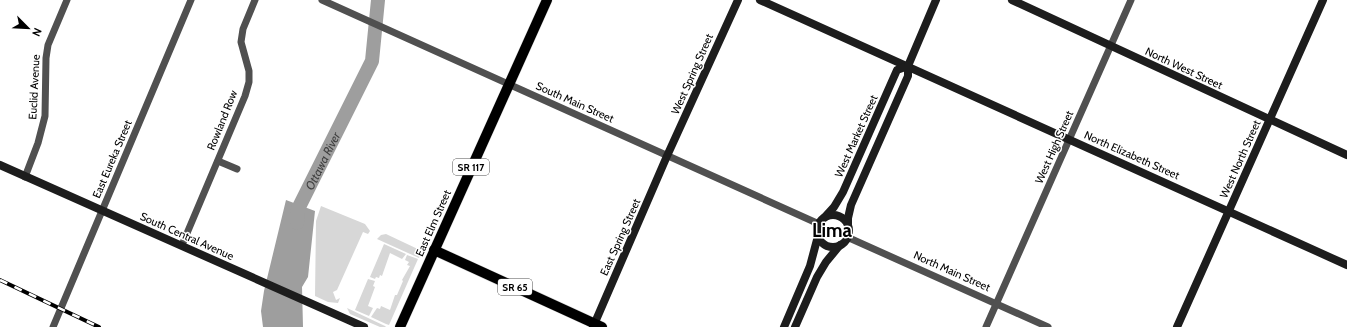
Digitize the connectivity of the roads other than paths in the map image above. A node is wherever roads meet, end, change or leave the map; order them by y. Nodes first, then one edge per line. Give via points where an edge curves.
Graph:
1 (67, 0) edge
2 (191, 0) edge
3 (255, 0) edge
4 (322, 0) edge
5 (547, 0) edge
6 (738, 0) edge
7 (760, 0) edge
8 (936, 0) edge
9 (1012, 0) edge
10 (1131, 0) edge
11 (1323, 0) edge
12 (1111, 46) junction
13 (908, 66) junction
14 (508, 84) junction
15 (1270, 119) junction
16 (1069, 139) junction
17 (1347, 155) edge
18 (667, 156) junction
19 (218, 161) junction
20 (0, 165) edge
21 (237, 169) dead end
22 (25, 177) junction
23 (102, 211) junction
24 (1228, 211) junction
25 (821, 221) junction
26 (848, 233) junction
27 (818, 236) junction
28 (182, 245) junction
29 (840, 245) junction
30 (434, 250) junction
31 (1347, 264) edge
32 (996, 304) junction
33 (597, 326) edge
34 (53, 327) edge
35 (364, 327) edge
36 (400, 327) edge
37 (784, 327) edge
38 (794, 327) edge
39 (986, 327) edge
40 (1048, 327) edge
41 (1177, 327) edge

1 - 22 street, Euclid Avenue via 48,45 45,116
2 - 23 street, East Eureka Street
3 - 19 street, Rowland Row via 243,29 241,42 249,71 249,82
4 - 14 street, South Main Street
5 - 14 main road, SR 117
6 - 18 street, West Spring Street
7 - 13 street, North Elizabeth Street
8 - 13 street, West Market Street
9 - 12 street, North West Street
10 - 12 street, West High Street
11 - 15 street, West North Street
12 - 15 street, North West Street
12 - 16 street, West High Street
13 - 16 street, North Elizabeth Street
13 - 25 street, West Market Street via 898,70 843,192
13 - 26 street, West Market Street via 908,76 850,206
14 - 18 street, South Main Street
14 - 30 main road, East Elm Street / SR 117
15 - 17 street, North West Street
15 - 24 street, West North Street
16 - 24 street, North Elizabeth Street
16 - 32 street, West High Street
18 - 25 street, South Main Street
18 - 33 street, East Spring Street
19 - 21 street
19 - 28 street, Rowland Row
20 - 22 street, South Central Avenue
22 - 23 street, South Central Avenue
23 - 28 street, South Central Avenue
23 - 34 street, East Eureka Street
24 - 31 street, North Elizabeth Street
24 - 41 street, West North Street
25 - 26 street via 834,215 839,217 843,220
25 - 27 street
26 - 29 street
26 - 32 street, North Main Street
27 - 29 street via 829,247
27 - 37 street via 810,266
28 - 35 street, South Central Avenue
29 - 38 street via 817,277
30 - 33 main road, SR 65
30 - 36 main road, East Elm Street
32 - 39 street, West High Street
32 - 40 street, North Main Street

